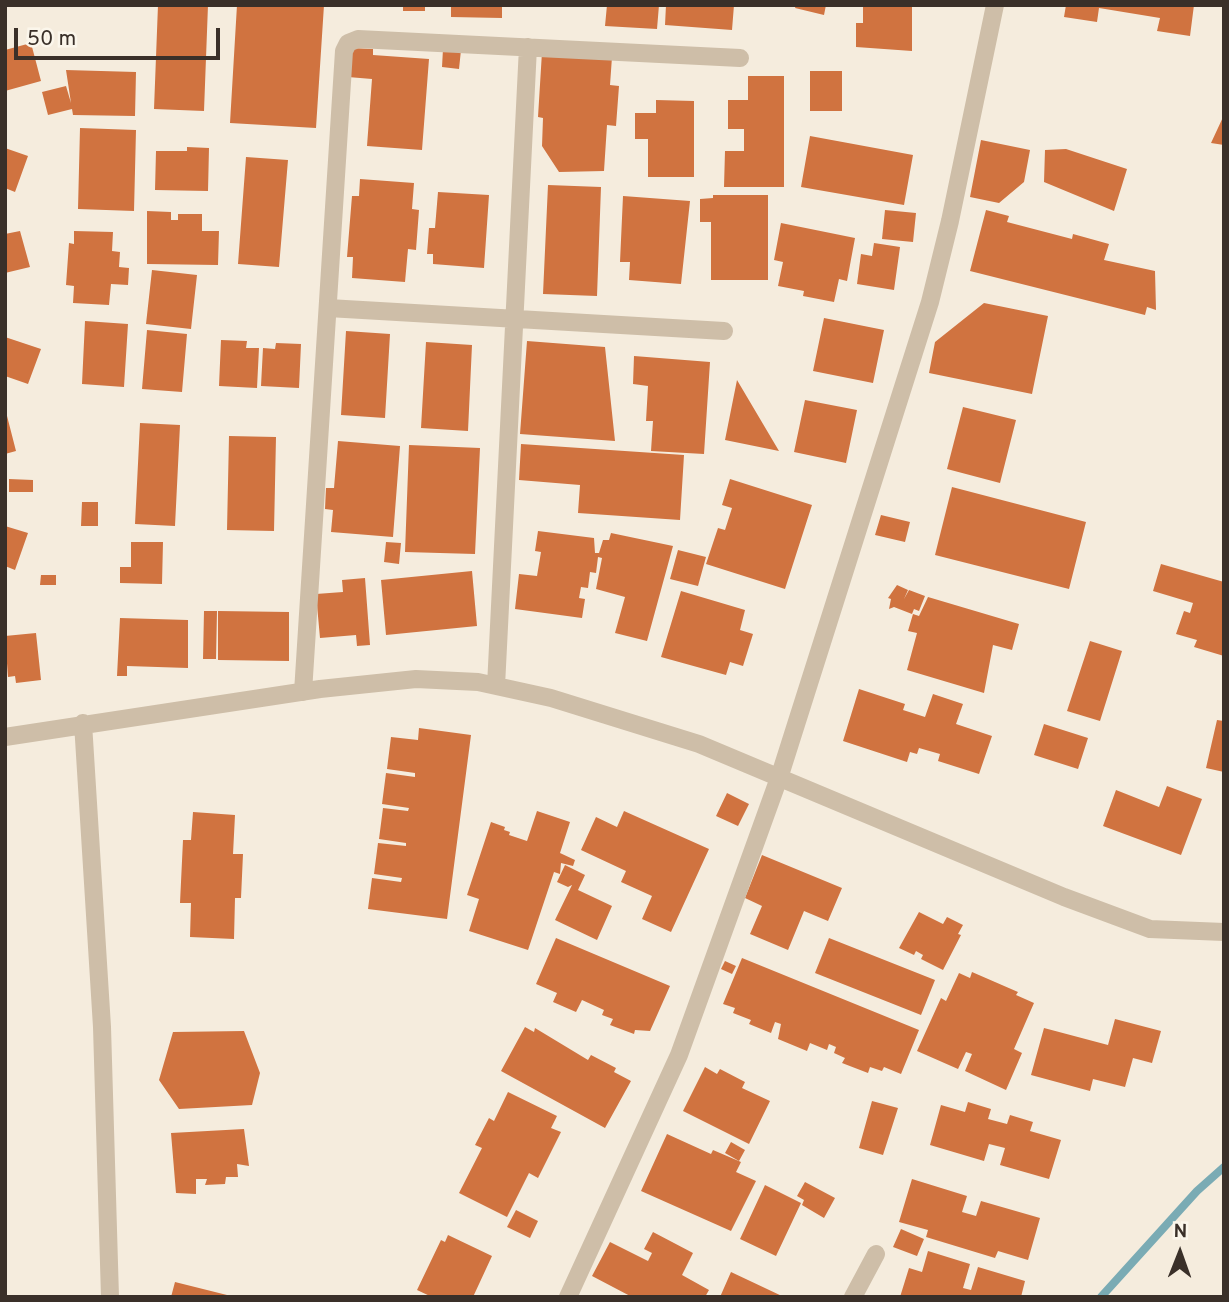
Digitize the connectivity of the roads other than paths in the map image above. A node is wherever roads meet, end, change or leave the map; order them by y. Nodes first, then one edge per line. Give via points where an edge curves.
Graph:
1 (995, 5) edge
2 (528, 47) junction
3 (740, 58) dead end
4 (328, 308) junction
5 (513, 319) junction
6 (724, 331) dead end
7 (496, 685) junction
8 (303, 692) junction
9 (83, 723) junction
10 (5, 737) edge
11 (780, 775) junction
12 (1224, 932) edge
13 (876, 1254) dead end
14 (110, 1297) edge
15 (568, 1297) edge
16 (853, 1297) edge

1 - 11 street via 930,302
2 - 3 street
2 - 4 street via 358,39 348,43
2 - 5 street
4 - 5 street
4 - 8 street
5 - 6 street
5 - 7 street
7 - 8 street via 416,679
7 - 11 street via 699,744
8 - 9 street
9 - 10 street
9 - 14 street via 102,1027
11 - 12 street via 1064,897 1150,929
11 - 15 street via 679,1055
13 - 16 street

